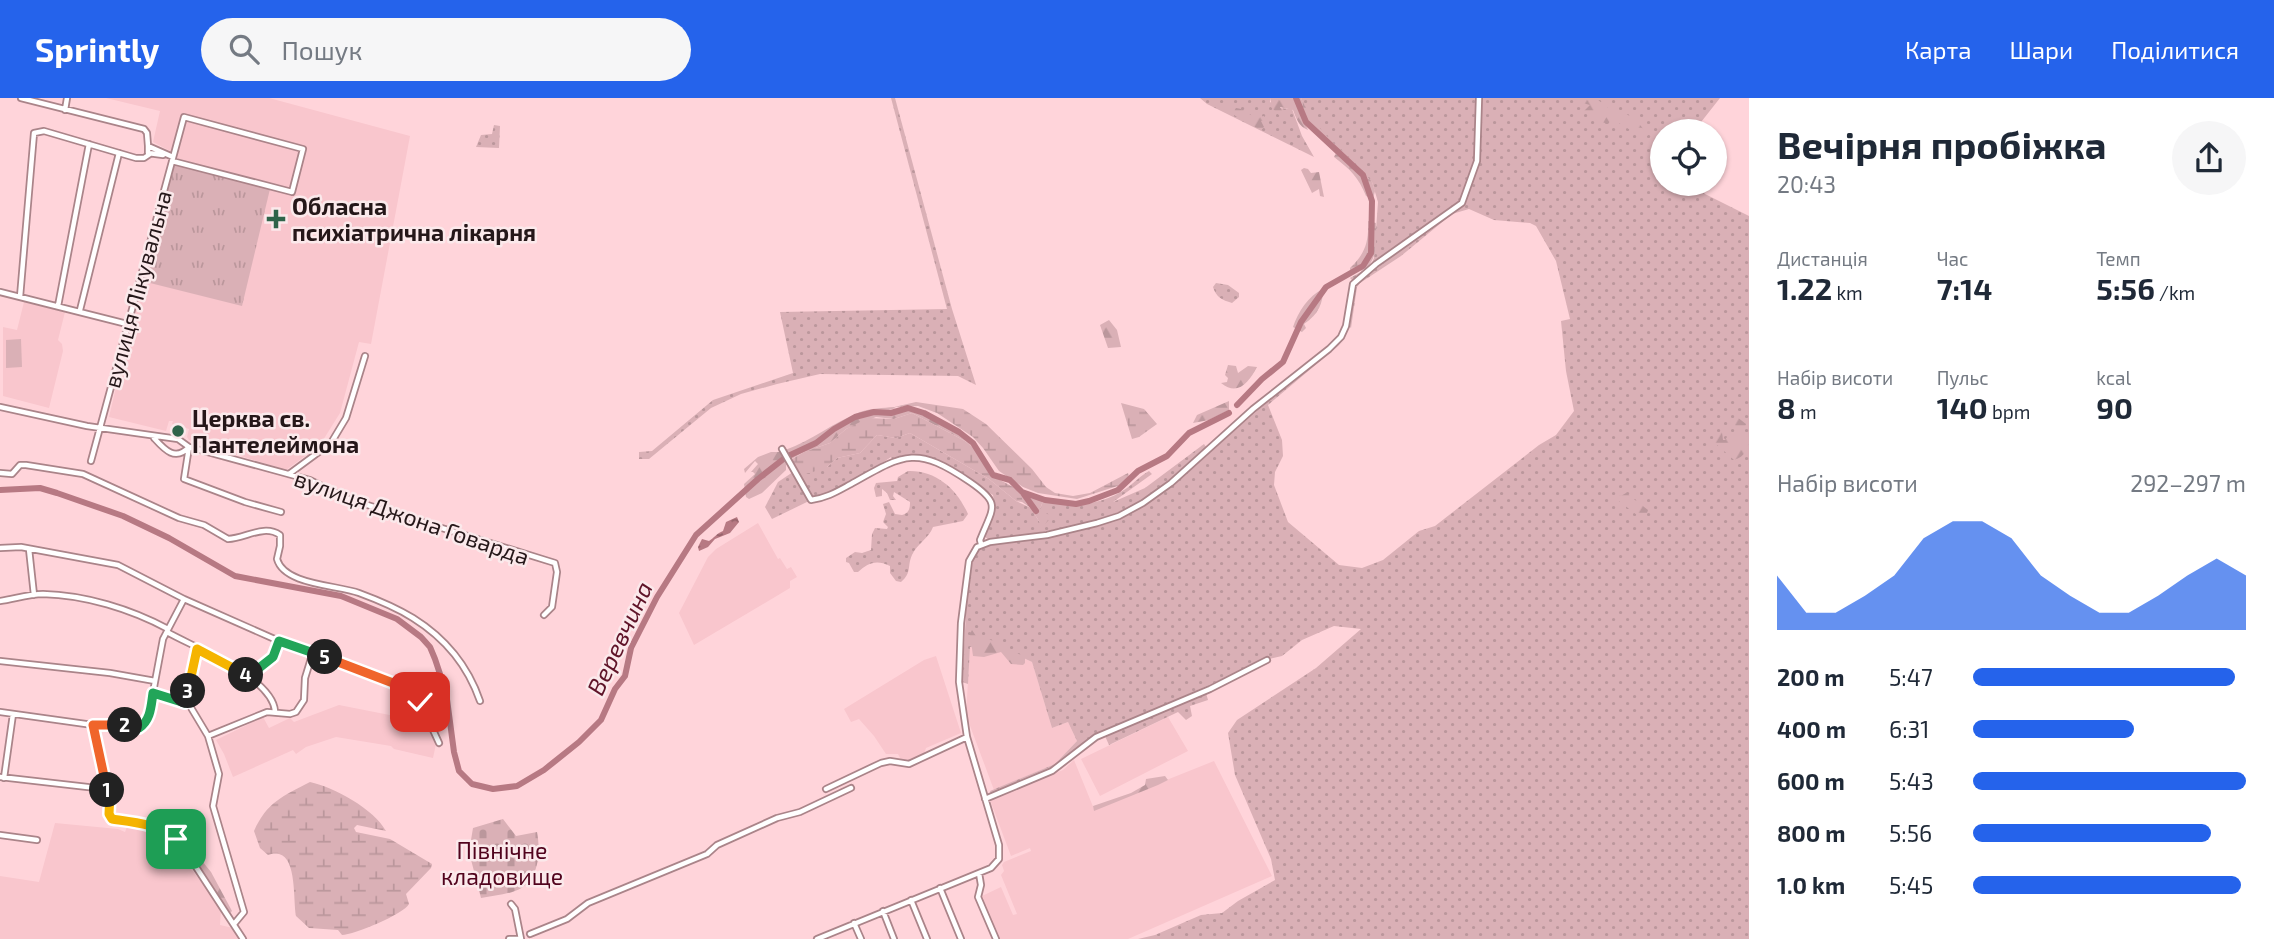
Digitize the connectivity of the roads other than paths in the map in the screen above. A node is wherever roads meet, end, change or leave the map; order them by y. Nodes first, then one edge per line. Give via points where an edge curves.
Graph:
1 (22, 98) edge
2 (67, 98) edge
3 (1479, 98) edge
4 (65, 110) junction
5 (89, 144) junction
6 (148, 146) junction
7 (119, 153) junction
8 (150, 154) junction
9 (163, 155) junction
10 (172, 159) junction
11 (0, 292) edge
12 (20, 297) junction
13 (58, 306) junction
14 (80, 310) junction
15 (127, 324) junction
16 (365, 356) dead end
17 (0, 407) edge
18 (99, 428) junction
19 (154, 437) junction
20 (166, 437) junction
21 (161, 445) junction
22 (187, 446) junction
23 (783, 452) dead end
24 (91, 461) dead end
25 (0, 473) edge
26 (288, 475) junction
27 (281, 512) dead end
28 (981, 544) junction
29 (0, 548) edge
30 (29, 549) junction
31 (34, 595) junction
32 (184, 599) junction
33 (0, 601) edge
34 (544, 615) dead end
35 (167, 630) junction
36 (279, 641) junction
37 (197, 649) junction
38 (313, 652) junction
39 (1267, 660) dead end
40 (0, 661) edge
41 (249, 676) junction
42 (155, 681) junction
43 (153, 693) junction
44 (480, 701) dead end
45 (185, 703) junction
46 (275, 711) junction
47 (0, 712) edge
48 (13, 714) junction
49 (93, 725) junction
50 (208, 736) junction
51 (967, 737) junction
52 (439, 743) dead end
53 (2, 778) edge
54 (851, 788) dead end
55 (105, 789) junction
56 (825, 789) dead end
57 (985, 799) junction
58 (0, 835) edge
59 (37, 841) dead end
60 (979, 873) junction
61 (940, 888) junction
62 (911, 900) junction
63 (511, 904) dead end
64 (883, 911) junction
65 (854, 923) junction
66 (233, 924) junction
67 (530, 934) dead end
68 (825, 937) edge
69 (243, 939) edge
70 (509, 939) edge
71 (521, 939) edge
72 (817, 939) edge
73 (861, 939) edge
74 (894, 939) edge
75 (927, 939) edge
76 (961, 939) edge
77 (996, 939) edge

1 - 4 street
2 - 4 street
3 - 28 street via 1477,161 1462,203 1353,284 1346,326 1329,349 1143,503 1097,523
4 - 6 street via 144,129
5 - 7 street
5 - 12 street via 44,131 33,135
5 - 13 street
6 - 8 street
6 - 9 street
7 - 8 street via 139,159
7 - 14 street
8 - 9 street
9 - 10 street
10 - 10 street, вулиця Лікувальна via 184,117 303,149 292,192
10 - 15 street, вулиця Лікувальна
11 - 12 street
12 - 13 street
13 - 14 street
14 - 15 street
15 - 18 street, вулиця Лікувальна
16 - 26 street via 346,418 331,443
17 - 18 street, вулиця Джона Говарда
18 - 19 street, вулиця Джона Говарда
18 - 24 street, вулиця Лікувальна
19 - 20 street, вулиця Джона Говарда
19 - 21 street
20 - 21 street
20 - 22 street, вулиця Джона Говарда
21 - 22 street, вулиця Джона Говарда via 174,453 184,452
22 - 26 street, вулиця Джона Говарда
22 - 27 street via 184,479
23 - 28 street via 811,500 827,497 901,458 942,464 991,499
25 - 44 street via 12,474 26,464 83,474 228,539 275,531 280,535 277,559 282,568 303,580 359,593 413,618 456,655 472,678
26 - 34 street, вулиця Джона Говарда via 316,482 348,499 555,563 552,607
28 - 51 street via 969,561 960,644 959,688
29 - 30 street
30 - 31 street
30 - 32 street via 118,565
31 - 33 street
31 - 35 street via 102,603
32 - 35 street
32 - 36 street
35 - 37 street
35 - 42 street
36 - 38 street
36 - 41 street via 273,657
37 - 41 street
37 - 45 street
38 - 46 street via 298,710 290,714
38 - 52 street via 414,693
39 - 57 street via 1096,737 1052,771
40 - 42 street
41 - 46 street via 271,698
42 - 43 street
43 - 45 street
43 - 49 street via 148,719 139,728
45 - 50 street
46 - 50 street
47 - 48 street
48 - 49 street
48 - 53 street
49 - 55 street
50 - 66 street via 219,774 213,806 244,912
51 - 56 street via 909,764 881,763
51 - 57 street
53 - 55 street
54 - 67 street via 588,903 567,919
55 - 66 street via 110,792 110,816 114,819 144,824 174,837
57 - 60 street via 999,855 995,865
58 - 59 street
60 - 61 street
60 - 77 street via 978,897
61 - 62 street
61 - 76 street
62 - 64 street
62 - 75 street
63 - 71 street
64 - 65 street
64 - 74 street
65 - 68 street
65 - 73 street
66 - 69 street
68 - 72 street
70 - 71 street

